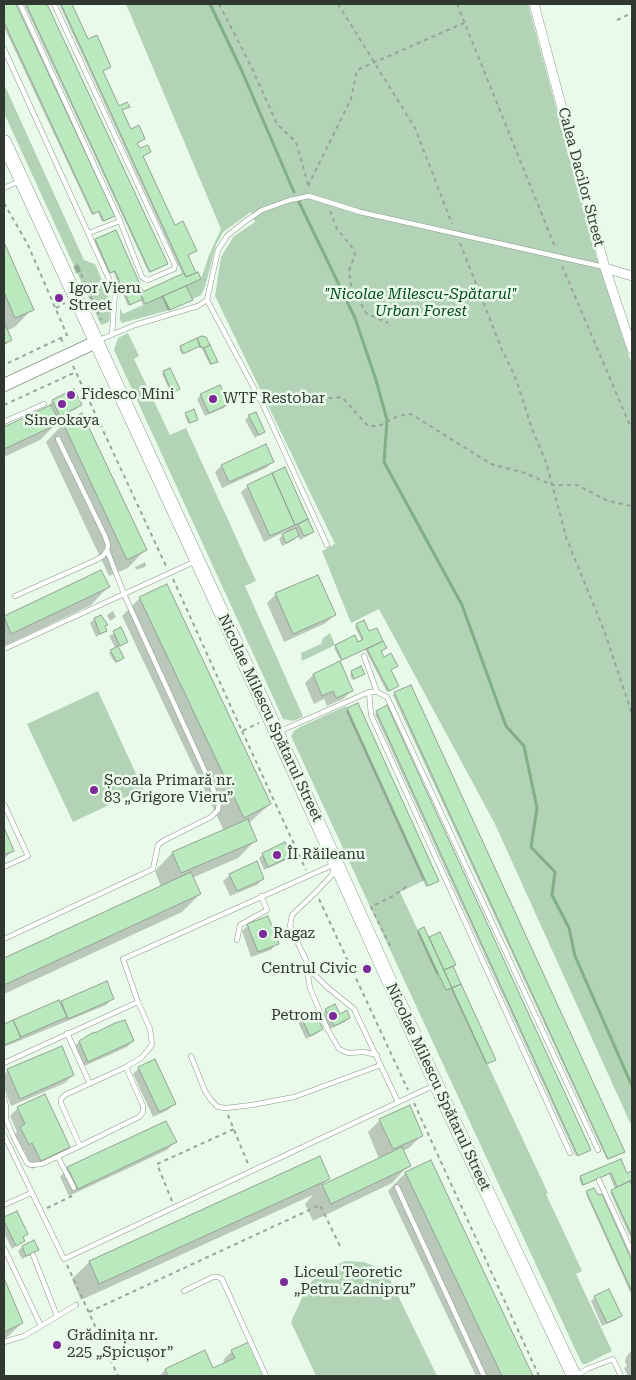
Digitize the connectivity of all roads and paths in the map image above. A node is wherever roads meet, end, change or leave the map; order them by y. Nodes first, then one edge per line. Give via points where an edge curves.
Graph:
1 (20, 4) edge
2 (54, 4) edge
3 (219, 4) edge
4 (338, 4) edge
5 (457, 4) edge
6 (534, 4) edge
7 (632, 13) edge
8 (617, 20) dead end
9 (464, 23) junction
10 (4, 49) edge
11 (375, 63) junction
12 (4, 142) edge
13 (22, 181) junction
14 (308, 186) junction
15 (4, 188) edge
16 (309, 196) junction
17 (326, 201) junction
18 (4, 203) edge
19 (120, 220) junction
20 (89, 234) junction
21 (456, 234) junction
22 (558, 257) junction
23 (605, 268) junction
24 (81, 274) dead end
25 (632, 276) edge
26 (207, 300) junction
27 (101, 320) dead end
28 (388, 323) dead end
29 (112, 334) junction
30 (61, 338) junction
31 (96, 342) junction
32 (632, 349) edge
33 (68, 355) junction
34 (4, 365) edge
35 (76, 372) junction
36 (4, 384) edge
37 (255, 389) junction
38 (4, 404) edge
39 (44, 404) dead end
40 (4, 422) edge
41 (632, 430) edge
42 (58, 439) dead end
43 (552, 485) junction
44 (632, 506) edge
45 (327, 545) dead end
46 (107, 550) junction
47 (197, 561) junction
48 (170, 573) junction
49 (124, 594) junction
50 (14, 596) dead end
51 (4, 650) edge
52 (364, 656) dead end
53 (369, 692) junction
54 (377, 692) junction
55 (632, 714) edge
56 (270, 717) junction
57 (242, 731) junction
58 (277, 733) junction
59 (4, 804) edge
60 (336, 863) junction
61 (4, 867) edge
62 (308, 875) junction
63 (410, 884) dead end
64 (316, 892) junction
65 (261, 896) junction
66 (4, 939) edge
67 (237, 940) dead end
68 (390, 946) dead end
69 (311, 971) junction
70 (138, 1002) junction
71 (68, 1033) junction
72 (377, 1055) junction
73 (190, 1056) dead end
74 (4, 1063) edge
75 (381, 1064) junction
76 (126, 1068) junction
77 (90, 1084) junction
78 (436, 1084) junction
79 (411, 1096) junction
80 (4, 1098) edge
81 (398, 1102) junction
82 (228, 1114) dead end
83 (234, 1129) junction
84 (4, 1135) edge
85 (80, 1146) junction
86 (598, 1150) dead end
87 (570, 1152) dead end
88 (58, 1157) junction
89 (250, 1171) junction
90 (599, 1180) dead end
91 (397, 1187) dead end
92 (74, 1188) joint
93 (31, 1193) junction
94 (54, 1204) dead end
95 (4, 1205) edge
96 (175, 1206) junction
97 (4, 1248) edge
98 (341, 1248) dead end
99 (632, 1252) edge
100 (33, 1255) dead end
101 (64, 1259) junction
102 (184, 1291) dead end
103 (76, 1305) dead end
104 (89, 1312) junction
105 (57, 1316) junction
106 (41, 1326) junction
107 (4, 1342) edge
108 (118, 1376) edge
109 (266, 1376) edge
110 (484, 1376) edge
111 (539, 1376) edge
112 (574, 1376) edge
113 (621, 1376) edge

1 - 19 lane
2 - 19 lane via 175,265 174,269 145,280
3 - 14 path via 277,124 296,142
4 - 11 path
5 - 9 path
6 - 23 street, Calea Dacilor Street
7 - 8 path
9 - 11 path
9 - 22 path
10 - 20 lane
11 - 14 path via 358,70 351,98
11 - 21 path via 415,128
12 - 13 main road, Nicolae Milescu Spătarul Street
13 - 15 lane
13 - 31 main road, Nicolae Milescu Spătarul Street
14 - 16 path
16 - 17 lane
16 - 26 lane via 262,210 227,236 218,250
17 - 21 lane
17 - 28 path via 337,229 355,254 349,271 351,285 366,313
18 - 30 path via 28,245 58,312 68,336
19 - 20 lane
20 - 29 lane via 115,292
21 - 22 lane
21 - 43 path via 516,379
22 - 23 lane
22 - 41 path
23 - 25 street
23 - 32 street, Calea Dacilor Street
24 - 27 path
26 - 29 lane via 198,306
26 - 37 lane
29 - 31 lane
30 - 33 path
30 - 34 path
31 - 33 street
31 - 47 main road, Nicolae Milescu Spătarul Street
33 - 35 path
33 - 36 street
35 - 38 path
35 - 48 path
37 - 43 path via 279,400 342,397 368,426 410,414 492,464
37 - 45 lane
39 - 40 lane
42 - 46 lane via 105,536
43 - 44 path via 577,485 608,501
43 - 55 path via 567,540 604,630
46 - 49 lane
46 - 50 lane via 96,560
47 - 48 lane
47 - 56 main road, Nicolae Milescu Spătarul Street
48 - 49 lane
48 - 57 path
49 - 51 lane
49 - 66 lane via 219,802 218,810 211,817 163,841 158,846 153,869
52 - 54 lane
53 - 54 lane
53 - 58 lane
53 - 87 lane via 372,715
54 - 86 lane via 387,697
56 - 57 path
56 - 58 main road, Nicolae Milescu Spătarul Street
57 - 62 path
58 - 60 main road, Nicolae Milescu Spătarul Street
59 - 61 lane via 28,856
60 - 62 lane
60 - 64 lane via 332,875
60 - 78 main road, Nicolae Milescu Spătarul Street
62 - 65 lane
63 - 68 path via 371,907
64 - 69 lane via 298,907 290,920
64 - 79 path
65 - 67 lane via 267,910 240,925
65 - 70 lane via 123,959
69 - 72 lane via 354,1009
69 - 72 lane via 308,976 310,988 339,1049 348,1053
70 - 71 lane
70 - 76 lane via 150,1029 152,1044 141,1058
71 - 74 lane
71 - 77 lane
72 - 75 lane
73 - 75 lane via 211,1100 218,1107 226,1108 294,1097
75 - 81 lane
76 - 77 lane
76 - 85 lane via 143,1112 139,1117
77 - 85 lane via 61,1098
78 - 79 lane
78 - 112 main road, Nicolae Milescu Spătarul Street
79 - 81 lane
79 - 111 path
80 - 88 lane via 6,1119 27,1163 38,1165
81 - 89 lane
82 - 83 path
83 - 89 path
83 - 96 path via 157,1164
84 - 93 lane
85 - 88 lane
88 - 92 lane
89 - 96 lane
90 - 99 lane
91 - 110 lane
92 - 94 path via 76,1194
93 - 95 lane
93 - 101 lane
96 - 101 lane
97 - 106 lane
98 - 104 path via 320,1205
100 - 105 lane
101 - 104 path
102 - 109 lane via 213,1278 222,1280
103 - 105 lane
104 - 108 path
105 - 106 lane
106 - 107 lane
112 - 113 lane via 613,1358

